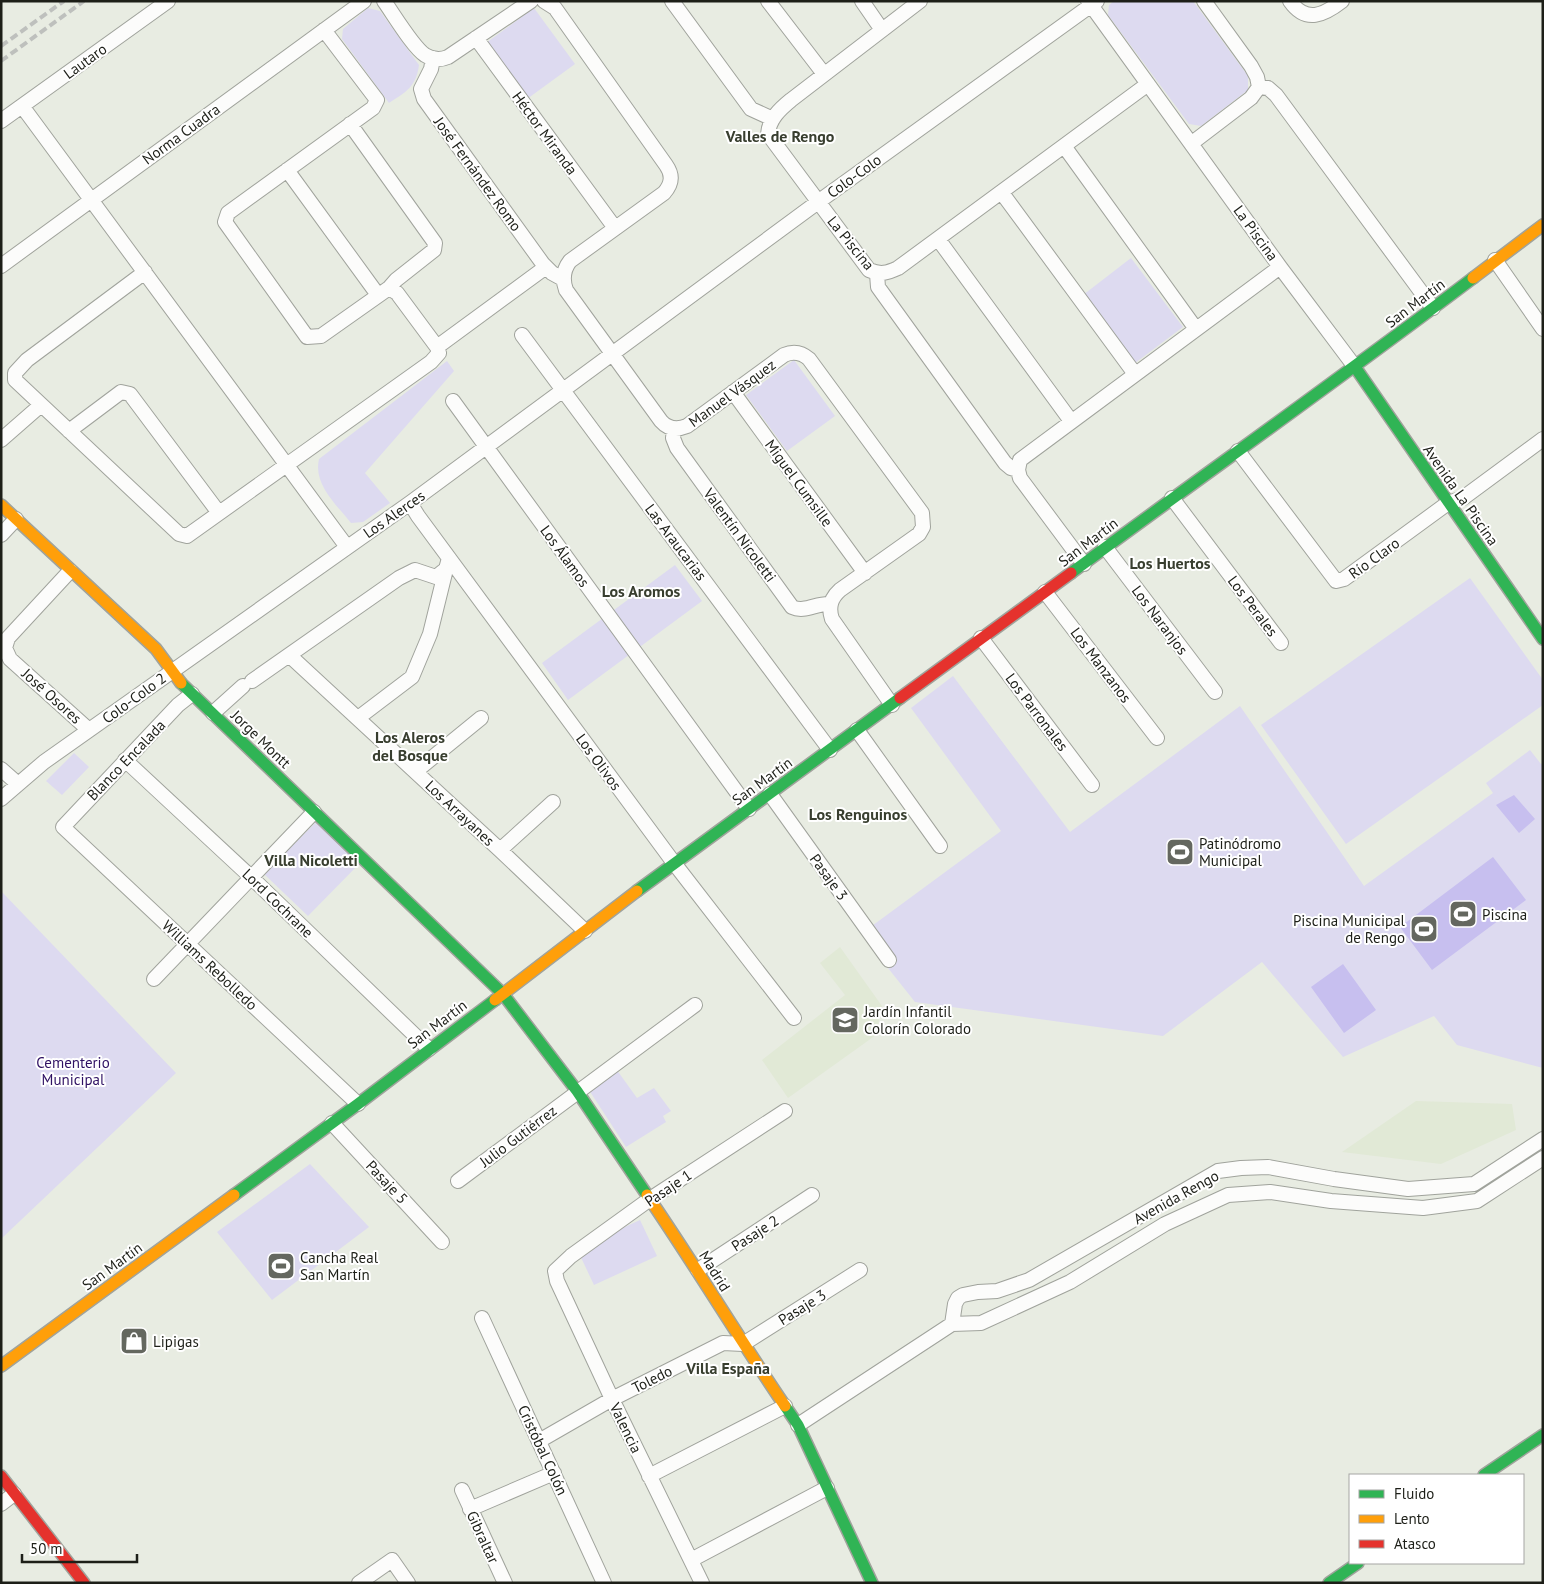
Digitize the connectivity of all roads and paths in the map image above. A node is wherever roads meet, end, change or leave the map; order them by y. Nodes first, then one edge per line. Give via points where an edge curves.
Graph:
1 (168, 1) edge
2 (384, 1) edge
3 (531, 1) edge
4 (544, 1) edge
5 (672, 1) edge
6 (768, 1) edge
7 (862, 1) edge
8 (920, 1) edge
9 (1204, 1) edge
10 (1290, 1) edge
11 (1342, 1) edge
12 (362, 2) edge
13 (1092, 3) edge
14 (324, 30) junction
15 (882, 30) junction
16 (476, 38) junction
17 (433, 58) junction
18 (824, 74) junction
19 (1148, 84) junction
20 (1259, 87) junction
21 (22, 106) junction
22 (773, 119) junction
23 (1, 121) edge
24 (350, 124) junction
25 (1192, 143) junction
26 (1064, 146) junction
27 (287, 170) junction
28 (1002, 193) junction
29 (92, 200) junction
30 (818, 202) junction
31 (1543, 225) edge
32 (615, 228) junction
33 (938, 239) junction
34 (1495, 260) junction
35 (1, 266) edge
36 (546, 267) junction
37 (1280, 267) junction
38 (145, 272) junction
39 (877, 274) junction
40 (563, 279) junction
41 (383, 292) junction
42 (1433, 308) junction
43 (1196, 329) junction
44 (1543, 329) edge
45 (522, 334) dead end
46 (437, 347) junction
47 (613, 353) junction
48 (1355, 367) junction
49 (1135, 374) junction
50 (563, 390) junction
51 (733, 392) junction
52 (452, 401) dead end
53 (41, 405) junction
54 (1072, 421) junction
55 (674, 428) junction
56 (69, 431) junction
57 (1543, 439) edge
58 (1, 440) edge
59 (486, 447) junction
60 (1238, 451) junction
61 (288, 465) junction
62 (1018, 470) junction
63 (1172, 498) junction
64 (410, 503) junction
65 (1448, 503) junction
66 (1, 505) edge
67 (219, 514) junction
68 (16, 519) junction
69 (1, 535) edge
70 (348, 547) junction
71 (1105, 547) junction
72 (448, 564) junction
73 (1084, 564) junction
74 (70, 570) junction
75 (864, 573) junction
76 (1045, 592) junction
77 (830, 604) junction
78 (982, 638) junction
79 (1543, 639) edge
80 (1281, 643) dead end
81 (289, 655) junction
82 (171, 671) junction
83 (1215, 692) dead end
84 (192, 694) junction
85 (892, 705) junction
86 (213, 713) junction
87 (358, 718) junction
88 (481, 718) dead end
89 (89, 730) junction
90 (857, 730) junction
91 (1157, 738) dead end
92 (830, 750) junction
93 (125, 760) junction
94 (1, 769) edge
95 (416, 772) junction
96 (18, 784) junction
97 (1092, 785) dead end
98 (770, 794) junction
99 (1, 799) edge
100 (553, 802) dead end
101 (749, 809) junction
102 (314, 812) junction
103 (62, 827) joint
104 (940, 846) dead end
105 (500, 850) junction
106 (674, 863) junction
107 (252, 878) junction
108 (585, 931) junction
109 (188, 944) junction
110 (889, 960) dead end
111 (154, 979) dead end
112 (502, 994) junction
113 (695, 1005) dead end
114 (794, 1018) dead end
115 (429, 1048) junction
116 (578, 1091) junction
117 (358, 1104) junction
118 (785, 1111) dead end
119 (332, 1123) junction
120 (1543, 1139) edge
121 (1543, 1158) edge
122 (458, 1181) dead end
123 (812, 1195) dead end
124 (650, 1199) junction
125 (442, 1242) dead end
126 (698, 1270) junction
127 (860, 1270) dead end
128 (555, 1271) joint
129 (482, 1318) dead end
130 (952, 1324) junction
131 (743, 1344) junction
132 (1, 1366) edge
133 (612, 1399) junction
134 (785, 1406) junction
135 (798, 1425) junction
136 (1543, 1435) edge
137 (539, 1440) junction
138 (554, 1473) junction
139 (1485, 1474) edge
140 (1, 1476) edge
141 (649, 1476) junction
142 (828, 1488) junction
143 (462, 1490) dead end
144 (14, 1494) junction
145 (1, 1504) edge
146 (470, 1508) junction
147 (691, 1560) junction
148 (1357, 1564) edge
149 (76, 1580) edge
150 (871, 1582) edge
151 (359, 1583) edge
152 (408, 1583) edge
153 (504, 1583) edge
154 (604, 1583) edge
155 (702, 1583) edge
156 (1329, 1583) edge

1 - 21 street, Lautaro
2 - 17 street via 418,49
3 - 16 street
4 - 32 street via 555,8 671,174 670,184 664,193
5 - 22 street via 750,109
6 - 18 street
7 - 15 street
8 - 15 street
9 - 20 street via 1251,66
10 - 11 street via 1300,12 1314,15 1328,12
12 - 14 street, Norma Cuadra
13 - 19 street, La Piscina
13 - 30 street, Colo-Colo
14 - 24 street via 377,100 373,108
14 - 29 street, Norma Cuadra
15 - 18 street
16 - 17 street via 448,57
16 - 32 street, Héctor Miranda
17 - 36 street, José Fernández Romo via 421,89 424,99
18 - 22 street via 777,112
19 - 25 street, La Piscina
19 - 26 street
20 - 25 street via 1251,98
20 - 42 street via 1268,88 1276,95
21 - 23 street, Lautaro
21 - 29 street
22 - 30 street, La Piscina via 768,134
24 - 27 street
24 - 41 street via 435,243 434,250
25 - 37 street, La Piscina
26 - 28 street
26 - 43 street
27 - 41 street
27 - 41 street via 228,213 224,222 307,337 321,336
28 - 33 street
28 - 49 street
29 - 35 street, Norma Cuadra
29 - 38 street
30 - 39 street, La Piscina via 869,270
30 - 47 street, Colo-Colo
31 - 34 street, San Martín
32 - 40 street via 570,261
33 - 39 street via 898,268
33 - 54 street
34 - 42 street, San Martín
34 - 44 street
36 - 40 street, José Fernández Romo
36 - 46 street
37 - 43 street
37 - 48 street, La Piscina
38 - 53 street via 27,360 15,373 15,380
38 - 61 street
39 - 62 street, La Piscina via 878,287 1005,463
40 - 47 street, Manuel Vásquez via 566,290
41 - 46 street via 397,293
42 - 48 street, San Martín
43 - 49 street
45 - 50 street, Las Araucarias
46 - 61 street via 439,352 431,362
47 - 50 street, Los Alerces
47 - 55 street, Manuel Vásquez via 661,420
48 - 60 street, San Martín
48 - 65 street, Avenida La Piscina
49 - 54 street
50 - 59 street, Los Alerces
50 - 92 street, Las Araucarias
51 - 55 street, Manuel Vásquez via 687,426
51 - 75 street, Miguel Cumsille
51 - 75 street, Manuel Vásquez via 784,355 792,352 806,356 922,513 924,522 919,534
52 - 59 street, Los Álamos
53 - 56 street
53 - 58 street
54 - 62 street via 1020,460
55 - 77 street, Valentín Nicoletti via 677,448 792,606 802,610
56 - 67 street via 178,534 187,536
56 - 67 street via 121,392 130,394
57 - 65 street, Río Claro via 1463,498
59 - 64 street, Los Alerces
59 - 101 street, Los Álamos
60 - 63 street, San Martín
60 - 65 street, Río Claro via 1336,580 1344,579
61 - 67 street
61 - 70 street
62 - 73 street, La Piscina via 1020,478
63 - 71 street, San Martín
63 - 80 street, Los Perales
64 - 70 street, Los Alerces
64 - 72 street, Los Olivos
65 - 79 street, Avenida La Piscina
66 - 68 street, Jorge Montt
68 - 69 street
68 - 74 street, Jorge Montt
70 - 82 street, Los Alerces
71 - 73 street, San Martín
71 - 83 street, Los Naranjos
72 - 81 street via 436,577 415,570 380,590
72 - 87 street via 430,634 412,676
72 - 106 street, Los Olivos
73 - 76 street, San Martín
74 - 82 street, Jorge Montt via 156,649
74 - 89 street, José Osores via 8,638 5,648 10,659
75 - 77 street, Manuel Vásquez via 836,594
76 - 78 street, San Martín
76 - 91 street, Los Manzanos
77 - 85 street via 832,619
78 - 85 street, San Martín
78 - 97 street, Los Parronales
81 - 86 street via 248,683
81 - 87 street, Los Arrayanes
82 - 84 street, Jorge Montt
82 - 89 street, Colo-Colo 2
84 - 86 street, Jorge Montt
84 - 93 street, Blanco Encalada
85 - 90 street, San Martín
86 - 102 street, Jorge Montt
87 - 95 street, Los Arrayanes
88 - 95 street
89 - 96 street, Colo-Colo 2
90 - 92 street, San Martín
90 - 104 street
92 - 98 street, San Martín
93 - 103 street, Blanco Encalada
93 - 107 street, Lord Cochrane
94 - 96 street
95 - 105 street, Los Arrayanes
96 - 99 street, Colo-Colo 2
98 - 101 street, San Martín
98 - 110 street, Pasaje 3
100 - 105 street
101 - 106 street, San Martín
102 - 107 street
102 - 112 street, Jorge Montt
103 - 109 street, Williams Rebolledo
105 - 108 street, Los Arrayanes
106 - 108 street, San Martín
106 - 114 street, Los Olivos
107 - 109 street
107 - 115 street, Lord Cochrane
108 - 112 street, San Martín
109 - 111 street
109 - 117 street, Williams Rebolledo
112 - 115 street, San Martín
112 - 116 street, Madrid
113 - 116 street, Julio Gutiérrez
115 - 117 street, San Martín
116 - 122 street, Julio Gutiérrez
116 - 124 street, Madrid
117 - 119 street, San Martín
118 - 124 street, Pasaje 1
119 - 125 street, Pasaje 5
119 - 132 street, San Martín
120 - 130 street, Avenida Rengo via 1474,1184 1408,1189 1268,1167 1218,1171 1030,1280 997,1291 963,1294 958,1298
121 - 130 street, Avenida Rengo via 1477,1201 1423,1208 1331,1201 1270,1192 1228,1195 1166,1224 1070,1282 981,1323
123 - 126 street, Pasaje 2
124 - 126 street, Madrid
124 - 128 street, Pasaje 1
126 - 131 street, Madrid
127 - 131 street, Pasaje 3
128 - 133 street, Valencia
129 - 137 street, Cristóbal Colón
130 - 135 street
131 - 133 street, Toledo via 723,1343
131 - 134 street, Madrid
133 - 137 street, Toledo
133 - 141 street, Valencia
134 - 135 street, Madrid
134 - 141 street
135 - 142 street, Madrid
136 - 139 street
137 - 138 street, Cristóbal Colón
138 - 146 street
138 - 154 street, Cristóbal Colón
140 - 144 street
141 - 147 street, Valencia
142 - 147 street
142 - 150 street, Madrid
143 - 146 street, Gibraltar
144 - 145 street
144 - 149 street
146 - 153 street, Gibraltar
147 - 155 street, Valencia
148 - 156 street
151 - 152 street via 392,1560

